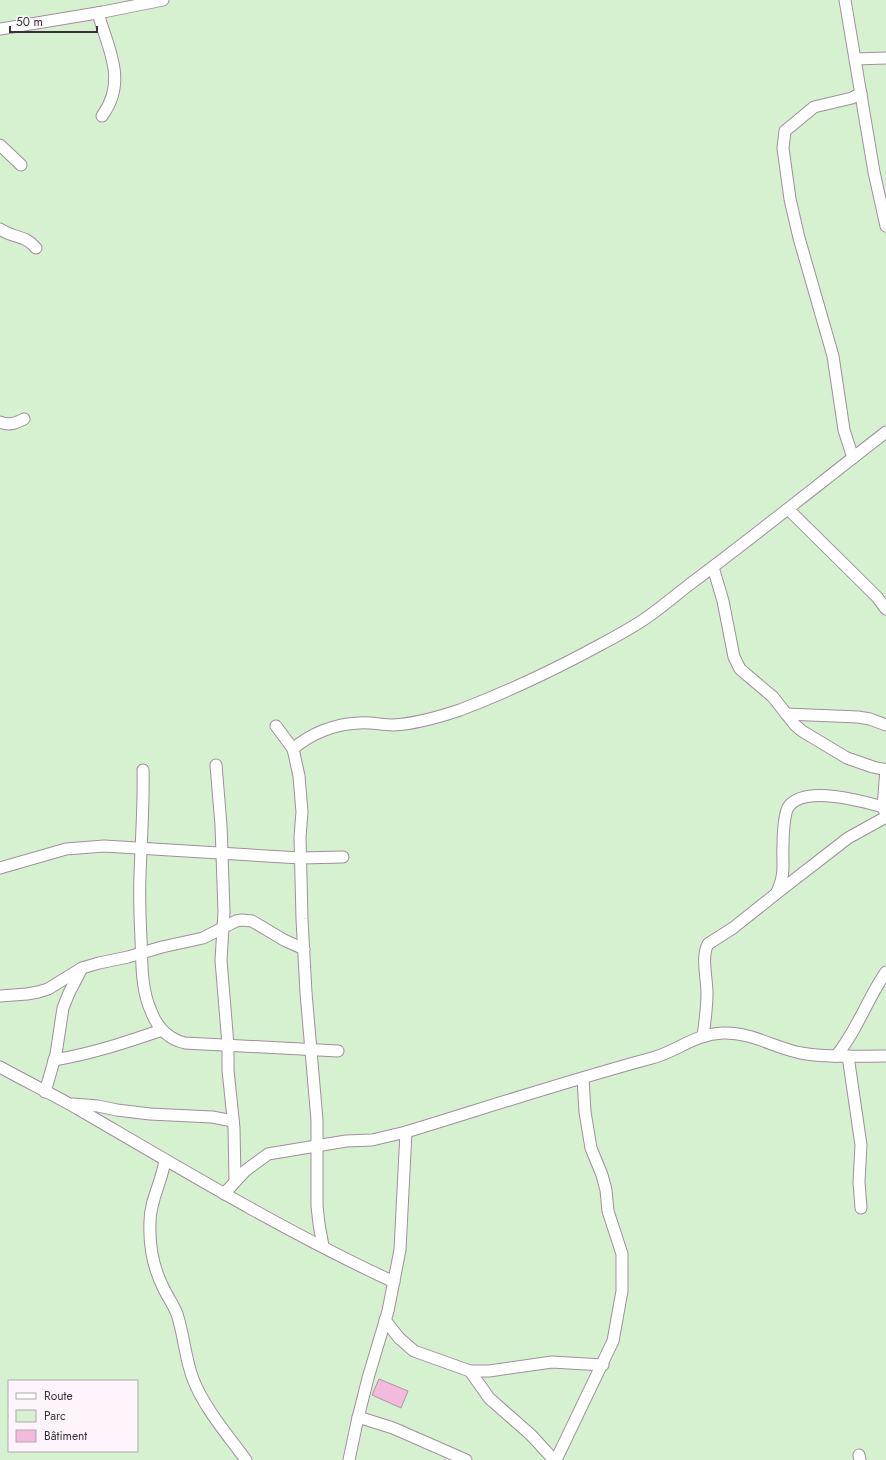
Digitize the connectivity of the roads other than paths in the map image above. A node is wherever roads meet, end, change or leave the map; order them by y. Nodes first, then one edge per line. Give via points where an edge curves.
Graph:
1 (163, 0) edge
2 (845, 0) edge
3 (98, 13) junction
4 (0, 29) edge
5 (886, 58) edge
6 (856, 59) junction
7 (861, 93) junction
8 (102, 116) dead end
9 (0, 145) edge
10 (21, 165) dead end
11 (886, 226) edge
12 (0, 229) edge
13 (36, 248) dead end
14 (24, 419) dead end
15 (0, 422) edge
16 (886, 432) edge
17 (853, 458) junction
18 (788, 509) junction
19 (713, 567) junction
20 (886, 609) edge
21 (786, 714) junction
22 (886, 725) edge
23 (276, 726) dead end
24 (293, 749) junction
25 (216, 765) dead end
26 (143, 770) dead end
27 (886, 770) edge
28 (885, 813) edge
29 (142, 848) junction
30 (222, 852) junction
31 (343, 857) dead end
32 (300, 858) junction
33 (0, 868) edge
34 (777, 893) junction
35 (223, 927) junction
36 (304, 949) junction
37 (141, 954) junction
38 (82, 968) junction
39 (886, 972) edge
40 (0, 996) edge
41 (162, 1030) junction
42 (703, 1036) junction
43 (228, 1045) junction
44 (312, 1049) junction
45 (338, 1051) dead end
46 (836, 1056) junction
47 (848, 1056) junction
48 (886, 1056) edge
49 (54, 1060) junction
50 (0, 1067) edge
51 (583, 1078) junction
52 (45, 1092) junction
53 (68, 1104) junction
54 (233, 1121) junction
55 (406, 1132) junction
56 (318, 1146) junction
57 (165, 1160) junction
58 (235, 1180) junction
59 (224, 1194) junction
60 (861, 1208) dead end
61 (323, 1246) junction
62 (394, 1282) junction
63 (385, 1320) junction
64 (602, 1365) junction
65 (470, 1372) junction
66 (358, 1417) junction
67 (246, 1460) edge
68 (349, 1460) edge
69 (466, 1460) edge
70 (555, 1460) edge

1 - 3 street
2 - 6 street
3 - 4 street
3 - 8 street via 116,79 110,105
5 - 6 street
6 - 7 street
7 - 11 street
7 - 17 street via 852,98 814,107 785,131 783,148 790,199 833,356 844,430
9 - 10 street
12 - 13 street via 10,235 27,239
14 - 15 street via 9,424
16 - 17 street
17 - 18 street
18 - 19 street
18 - 20 street
19 - 21 street via 736,663 773,697
19 - 24 street via 628,629 567,662 505,691 460,710 421,721 392,725 360,723 336,726 314,734
21 - 22 street via 858,717
21 - 27 street via 802,731 847,758
23 - 24 street
24 - 32 street via 299,776 302,812
25 - 30 street
26 - 29 street
27 - 28 street
28 - 34 street
28 - 34 street via 842,797 808,797 792,803 786,816 784,872
29 - 30 street
29 - 33 street via 104,846 66,849
29 - 37 street
30 - 32 street
30 - 35 street
31 - 32 street
32 - 36 street
34 - 42 street via 733,928 711,941 707,947 707,1008
35 - 36 street via 242,920 252,921
35 - 37 street via 203,938
35 - 43 street via 221,960
36 - 44 street
37 - 38 street
37 - 41 street via 151,1012
38 - 40 street via 48,989
38 - 49 street via 63,1008
39 - 46 street via 870,997 854,1031
41 - 43 street via 176,1041
41 - 49 street via 117,1045
42 - 46 street via 733,1033 802,1054
42 - 51 street via 654,1058
43 - 44 street
43 - 54 street
44 - 45 street
44 - 56 street
46 - 47 street
47 - 48 street
47 - 60 street via 860,1145
49 - 52 street
50 - 52 street
51 - 55 street
51 - 64 street via 590,1142 604,1180 608,1211 622,1254 622,1291 618,1318 613,1341
52 - 53 street
53 - 54 street
53 - 57 street
54 - 58 street
55 - 56 street via 372,1140
55 - 62 street via 400,1250
56 - 58 street via 268,1154
56 - 61 street via 317,1206
57 - 59 street
57 - 67 street via 151,1210 150,1240 153,1261 177,1313 192,1378 223,1429
58 - 59 street
59 - 61 street
61 - 62 street
62 - 63 street
63 - 65 street via 414,1351
63 - 66 street
64 - 65 street via 552,1362
64 - 70 street
65 - 70 street via 489,1398 519,1423
66 - 68 street
66 - 69 street via 393,1428

